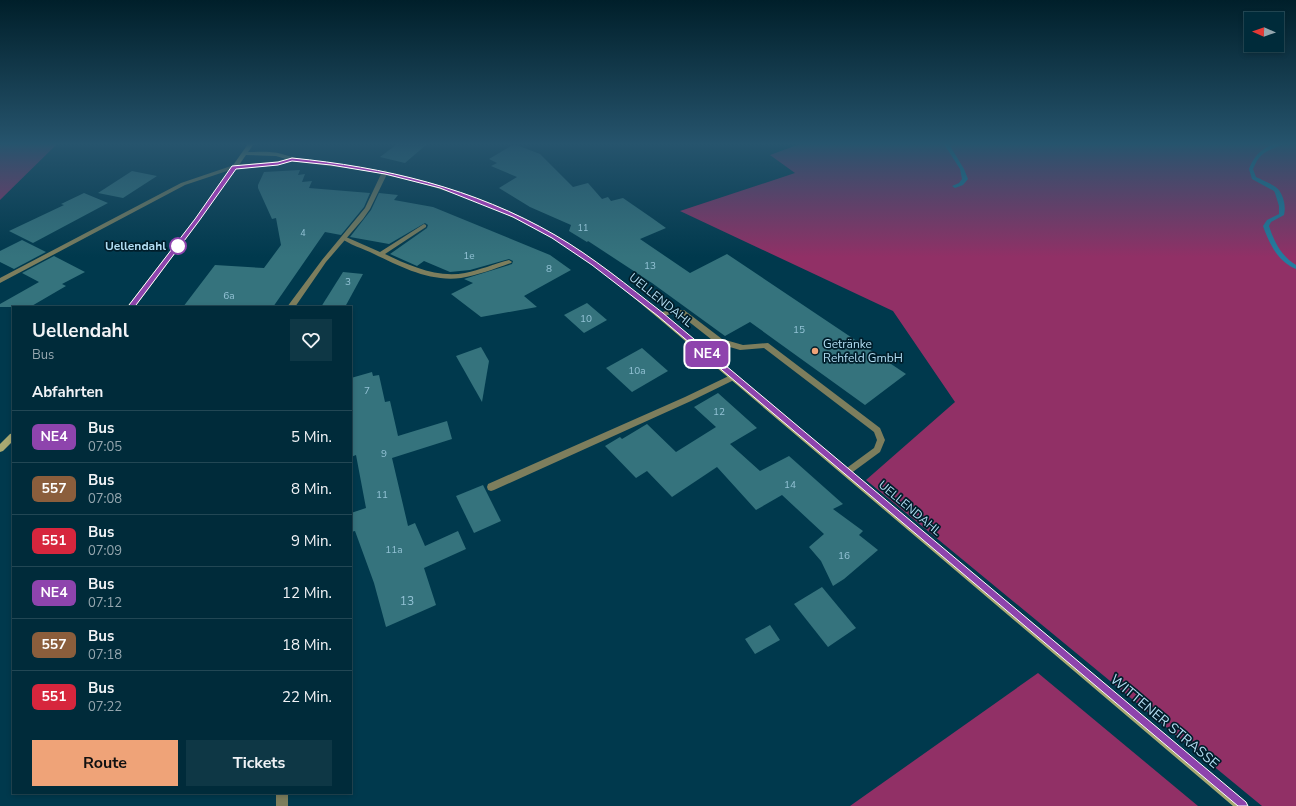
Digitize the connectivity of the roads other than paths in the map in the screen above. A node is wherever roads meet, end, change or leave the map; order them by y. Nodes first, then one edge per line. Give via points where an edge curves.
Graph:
1 (190, 182) edge
2 (224, 182) edge
3 (380, 182) edge
4 (422, 182) edge
5 (424, 226) dead end
6 (344, 238) junction
7 (381, 254) junction
8 (509, 262) dead end
9 (0, 281) edge
10 (132, 306) edge
11 (292, 306) edge
12 (660, 315) junction
13 (733, 377) junction
14 (12, 437) edge
15 (0, 449) edge
16 (847, 472) junction
17 (491, 487) dead end
18 (1069, 660) joint
19 (282, 794) edge
20 (282, 806) edge
21 (1242, 806) edge

1 - 9 street via 158,196
2 - 10 main road
3 - 6 street via 368,208
4 - 12 main road, UELLENDAHL via 516,216 554,237 594,263
5 - 7 street
6 - 7 street
6 - 11 street via 312,276
7 - 8 street via 412,268 445,276 470,274
12 - 13 main road, UELLENDAHL
12 - 16 street via 681,312 719,340 744,348 765,345 877,430 881,440 878,450
13 - 16 main road, UELLENDAHL
13 - 17 street
14 - 15 main road
16 - 18 main road, UELLENDAHL
18 - 21 main road, WITTENER STRASSE
19 - 20 street

